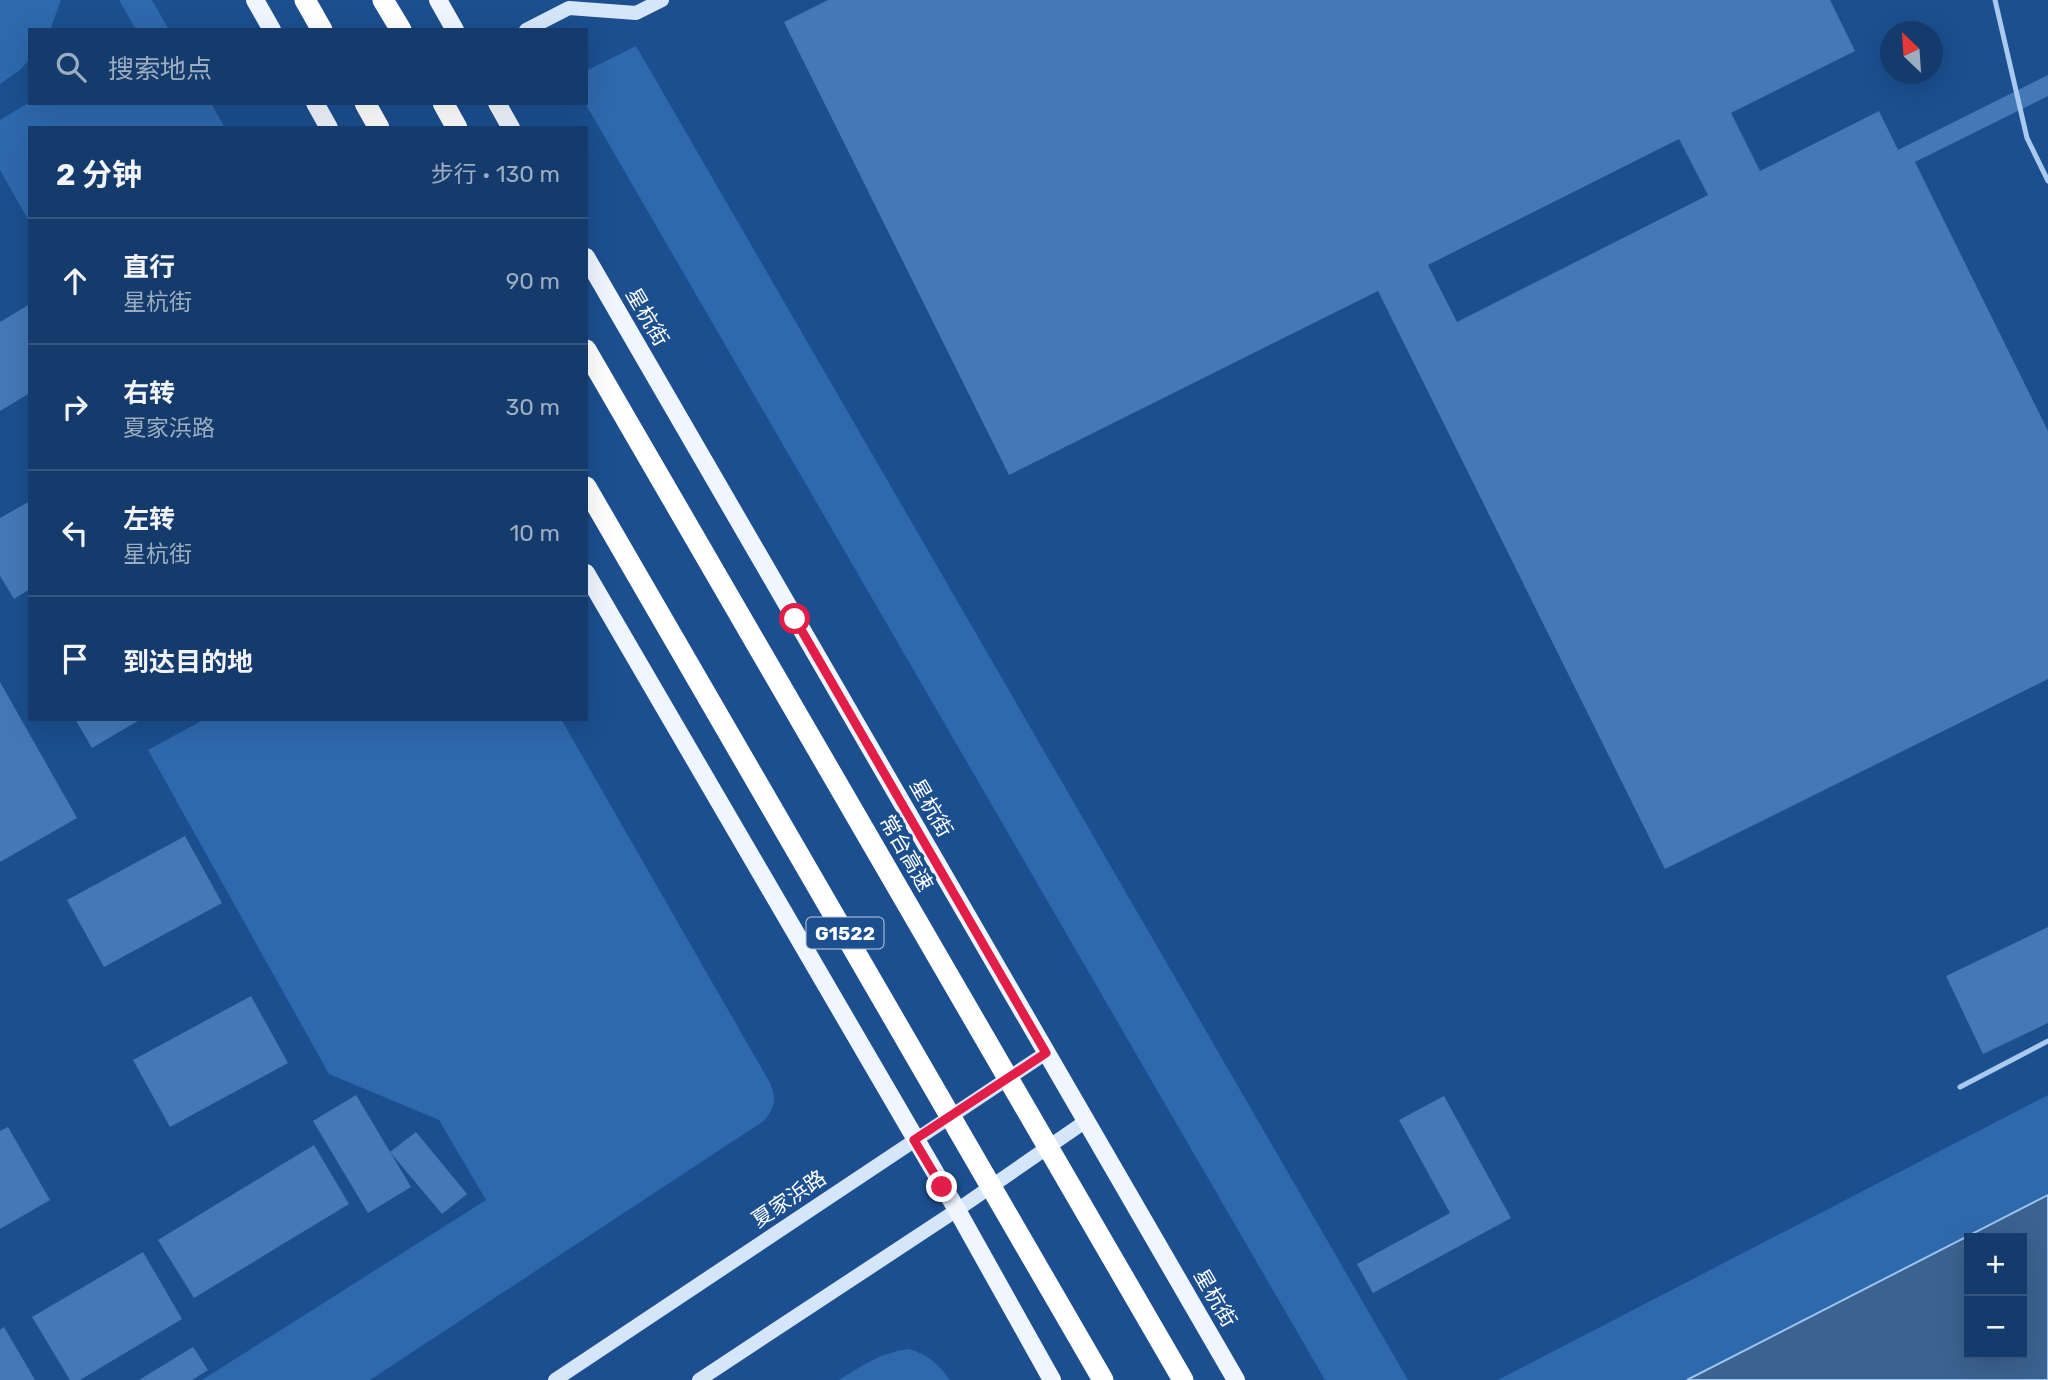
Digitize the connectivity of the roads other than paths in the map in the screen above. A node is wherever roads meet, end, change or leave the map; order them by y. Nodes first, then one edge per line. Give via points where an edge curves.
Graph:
1 (255, 0) edge
2 (305, 0) edge
3 (383, 0) edge
4 (438, 0) edge
5 (584, 0) edge
6 (662, 0) edge
7 (1995, 0) edge
8 (569, 8) junction
9 (271, 28) edge
10 (321, 28) edge
11 (400, 28) edge
12 (454, 28) edge
13 (530, 28) edge
14 (316, 105) edge
15 (366, 105) edge
16 (444, 105) edge
17 (498, 105) edge
18 (328, 126) edge
19 (378, 126) edge
20 (456, 126) edge
21 (510, 126) edge
22 (2048, 181) edge
23 (588, 260) edge
24 (588, 353) edge
25 (588, 489) edge
26 (588, 576) edge
27 (2048, 1041) edge
28 (1046, 1053) junction
29 (1960, 1087) dead end
30 (1086, 1121) junction
31 (914, 1140) junction
32 (957, 1210) junction
33 (555, 1380) edge
34 (699, 1380) edge
35 (1052, 1380) edge
36 (1103, 1380) edge
37 (1183, 1380) edge
38 (1237, 1380) edge

1 - 9 main road
2 - 10 highway
3 - 11 highway
4 - 12 main road
5 - 8 lane
6 - 8 main road via 636,13
7 - 22 lane via 2027,138
8 - 13 main road
14 - 18 main road
15 - 19 highway
16 - 20 highway
17 - 21 main road
23 - 28 main road, 星杭街
24 - 37 highway, 常台高速 / G1522, bridge
25 - 36 highway, G1522, bridge
26 - 31 main road
27 - 29 lane
28 - 30 main road, 星杭街
28 - 31 main road, 夏家浜路
30 - 32 main road
30 - 38 main road, 星杭街
31 - 32 main road
31 - 33 main road, 夏家浜路
32 - 34 main road
32 - 35 main road

